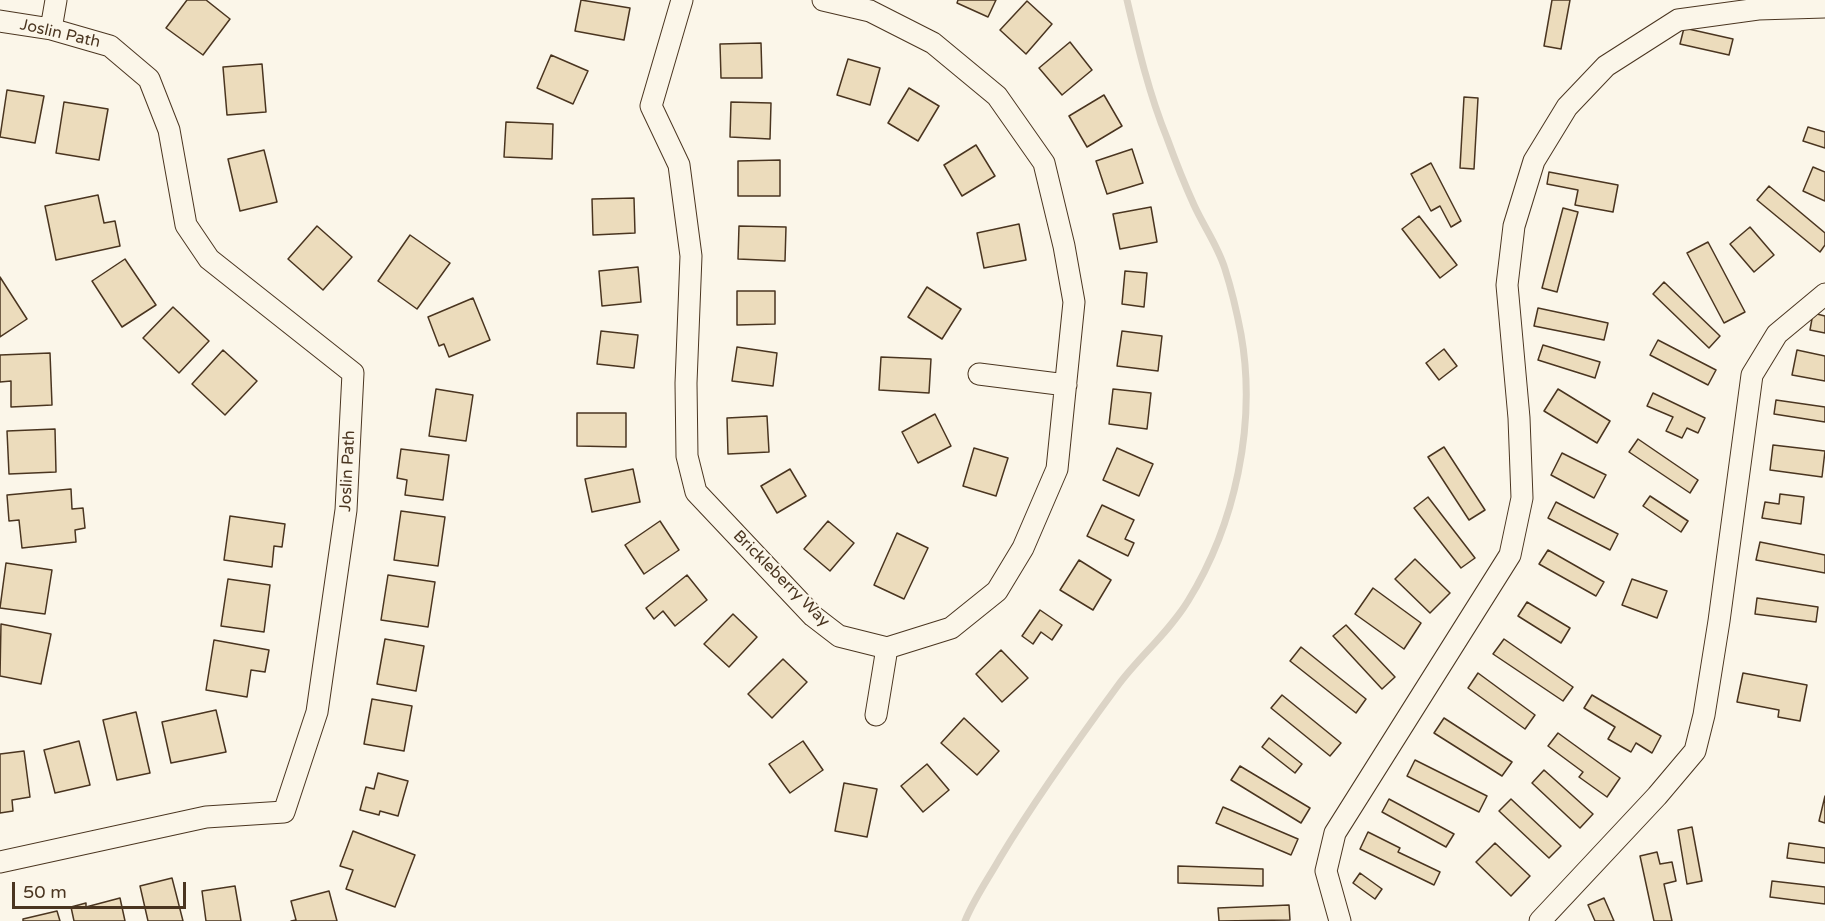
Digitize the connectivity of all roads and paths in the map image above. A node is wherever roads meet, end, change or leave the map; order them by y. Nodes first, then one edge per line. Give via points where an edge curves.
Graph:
1 (56, 0) edge
2 (682, 0) edge
3 (823, 0) edge
4 (1825, 7) edge
5 (0, 21) edge
6 (51, 29) junction
7 (1825, 294) edge
8 (979, 374) dead end
9 (1066, 385) junction
10 (887, 648) junction
11 (876, 715) dead end
12 (0, 862) edge
13 (1340, 921) edge
14 (1540, 921) edge

1 - 6 street
2 - 10 street, Brickleberry Way via 651,106 679,165 691,256 687,456 696,492 813,616 839,636
3 - 9 street via 870,11 933,43 998,96 1044,163 1074,302
4 - 13 street via 1758,9 1678,20 1606,66 1567,107 1534,161 1514,226 1508,285 1522,498 1510,555 1335,833 1326,871
5 - 6 street, Joslin Path
6 - 12 street, Joslin Path via 110,46 149,79 169,130 186,225 209,259 353,373 346,510 317,712 284,812 206,817
7 - 14 street via 1777,333 1752,375 1719,621 1695,751
8 - 9 street
9 - 10 street via 1057,469 1023,548 997,591 951,628
10 - 11 street

